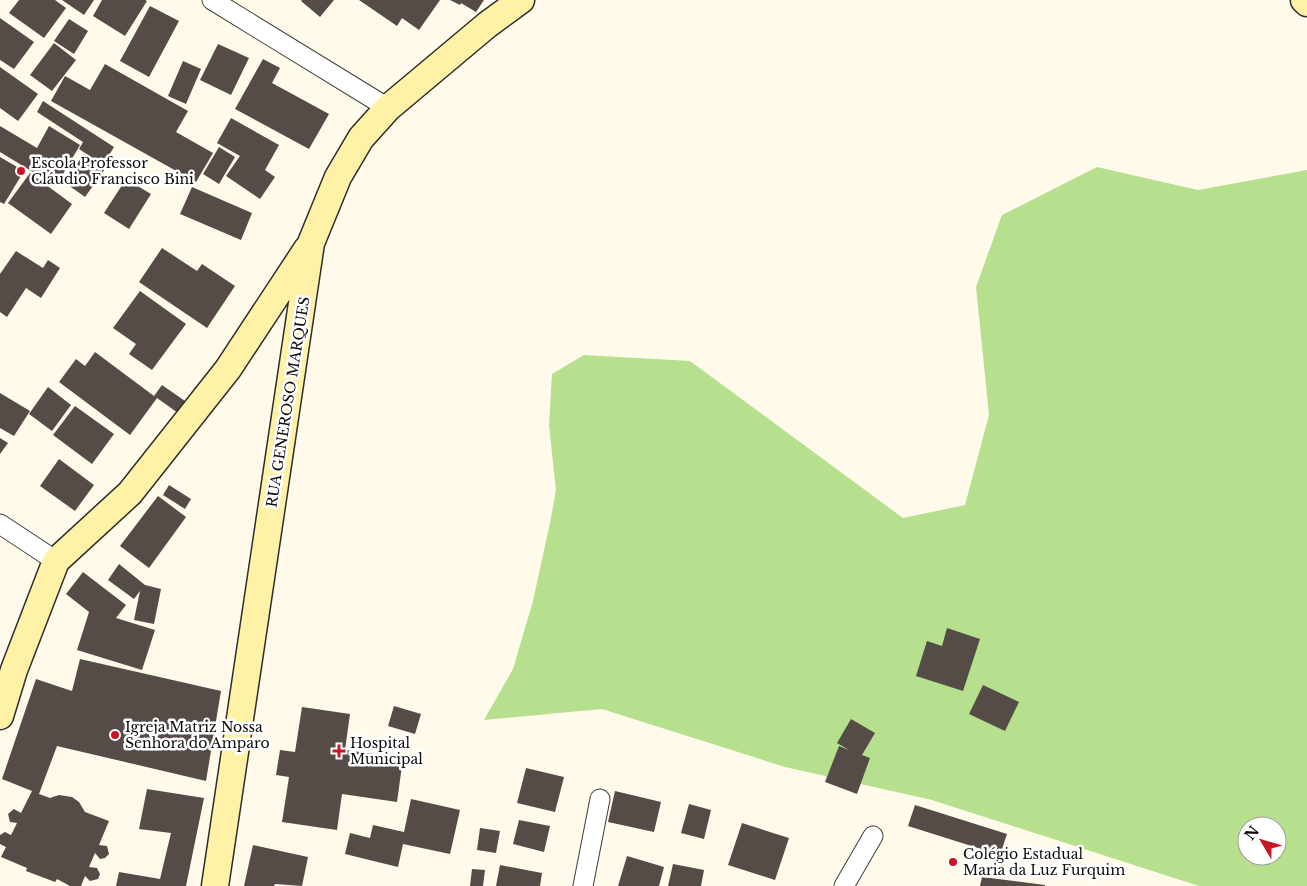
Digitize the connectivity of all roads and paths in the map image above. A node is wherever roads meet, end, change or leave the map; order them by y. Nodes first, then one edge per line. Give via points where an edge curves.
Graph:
1 (212, 0) edge
2 (521, 0) edge
3 (1304, 0) edge
4 (1307, 3) edge
5 (388, 108) junction
6 (311, 243) junction
7 (0, 524) edge
8 (56, 561) junction
9 (0, 716) edge
10 (600, 799) dead end
11 (873, 836) dead end
12 (216, 886) edge
13 (583, 886) edge
14 (844, 886) edge

1 - 5 street
2 - 5 street, RUA GENEROSO MARQUES via 487,24
3 - 4 street
5 - 6 street, RUA GENEROSO MARQUES via 360,138 338,177
6 - 8 street via 228,370 136,485
6 - 12 street, RUA GENEROSO MARQUES
7 - 8 street
8 - 9 street
10 - 13 street
11 - 14 street

